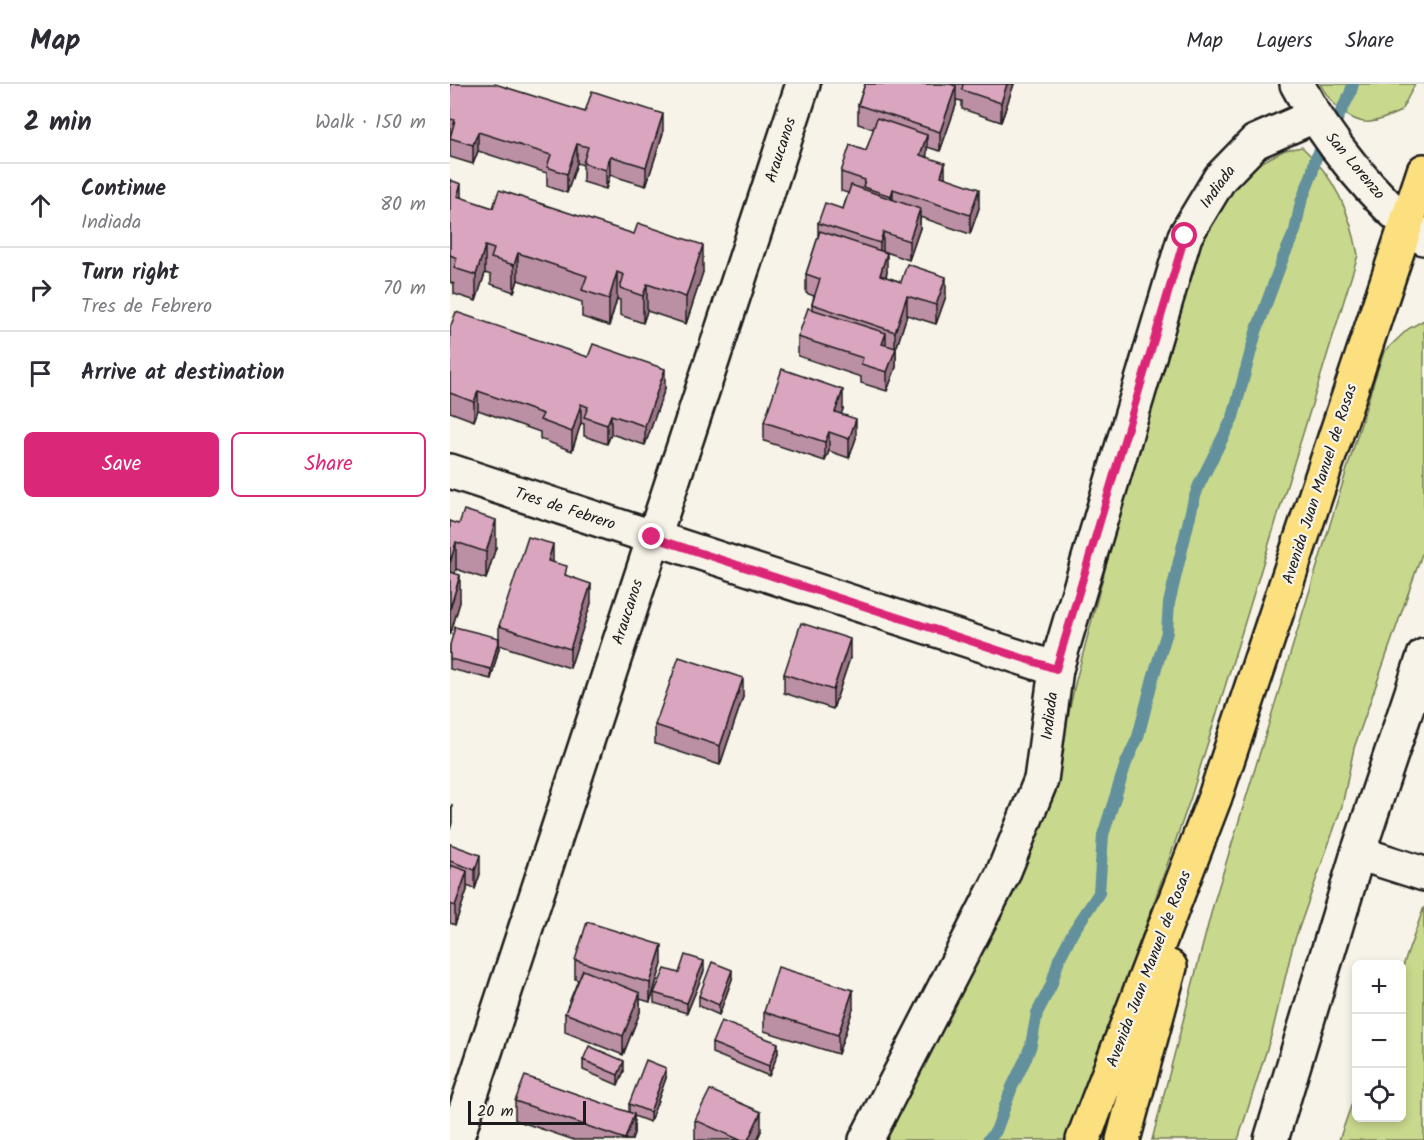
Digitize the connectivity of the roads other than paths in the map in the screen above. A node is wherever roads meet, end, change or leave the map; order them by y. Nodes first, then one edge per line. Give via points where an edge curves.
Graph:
1 (803, 84) edge
2 (1297, 84) edge
3 (1314, 116) junction
4 (1424, 171) edge
5 (1415, 232) edge
6 (450, 471) edge
7 (652, 537) junction
8 (1424, 656) edge
9 (1056, 669) junction
10 (1215, 798) junction
11 (1358, 853) junction
12 (1424, 874) edge
13 (456, 1140) edge
14 (867, 1140) edge
15 (1083, 1140) edge
16 (1123, 1140) edge
17 (1271, 1140) edge

1 - 7 street, Araucanos
2 - 3 street, San Lorenzo
3 - 5 street, San Lorenzo via 1362,178
3 - 9 street, Indiada via 1255,142 1220,178 1185,236
4 - 5 main road, Avenida Juan Manuel de Rosas
5 - 10 main road, Avenida Juan Manuel de Rosas
6 - 7 street, Tres de Febrero
7 - 9 street, Tres de Febrero
7 - 13 street, Araucanos
8 - 11 street
9 - 14 street, Indiada via 1037,790 1002,876
10 - 15 main road, Avenida Juan Manuel de Rosas
10 - 16 main road, Avenida Juan Manuel de Rosas
11 - 12 street
11 - 17 street

